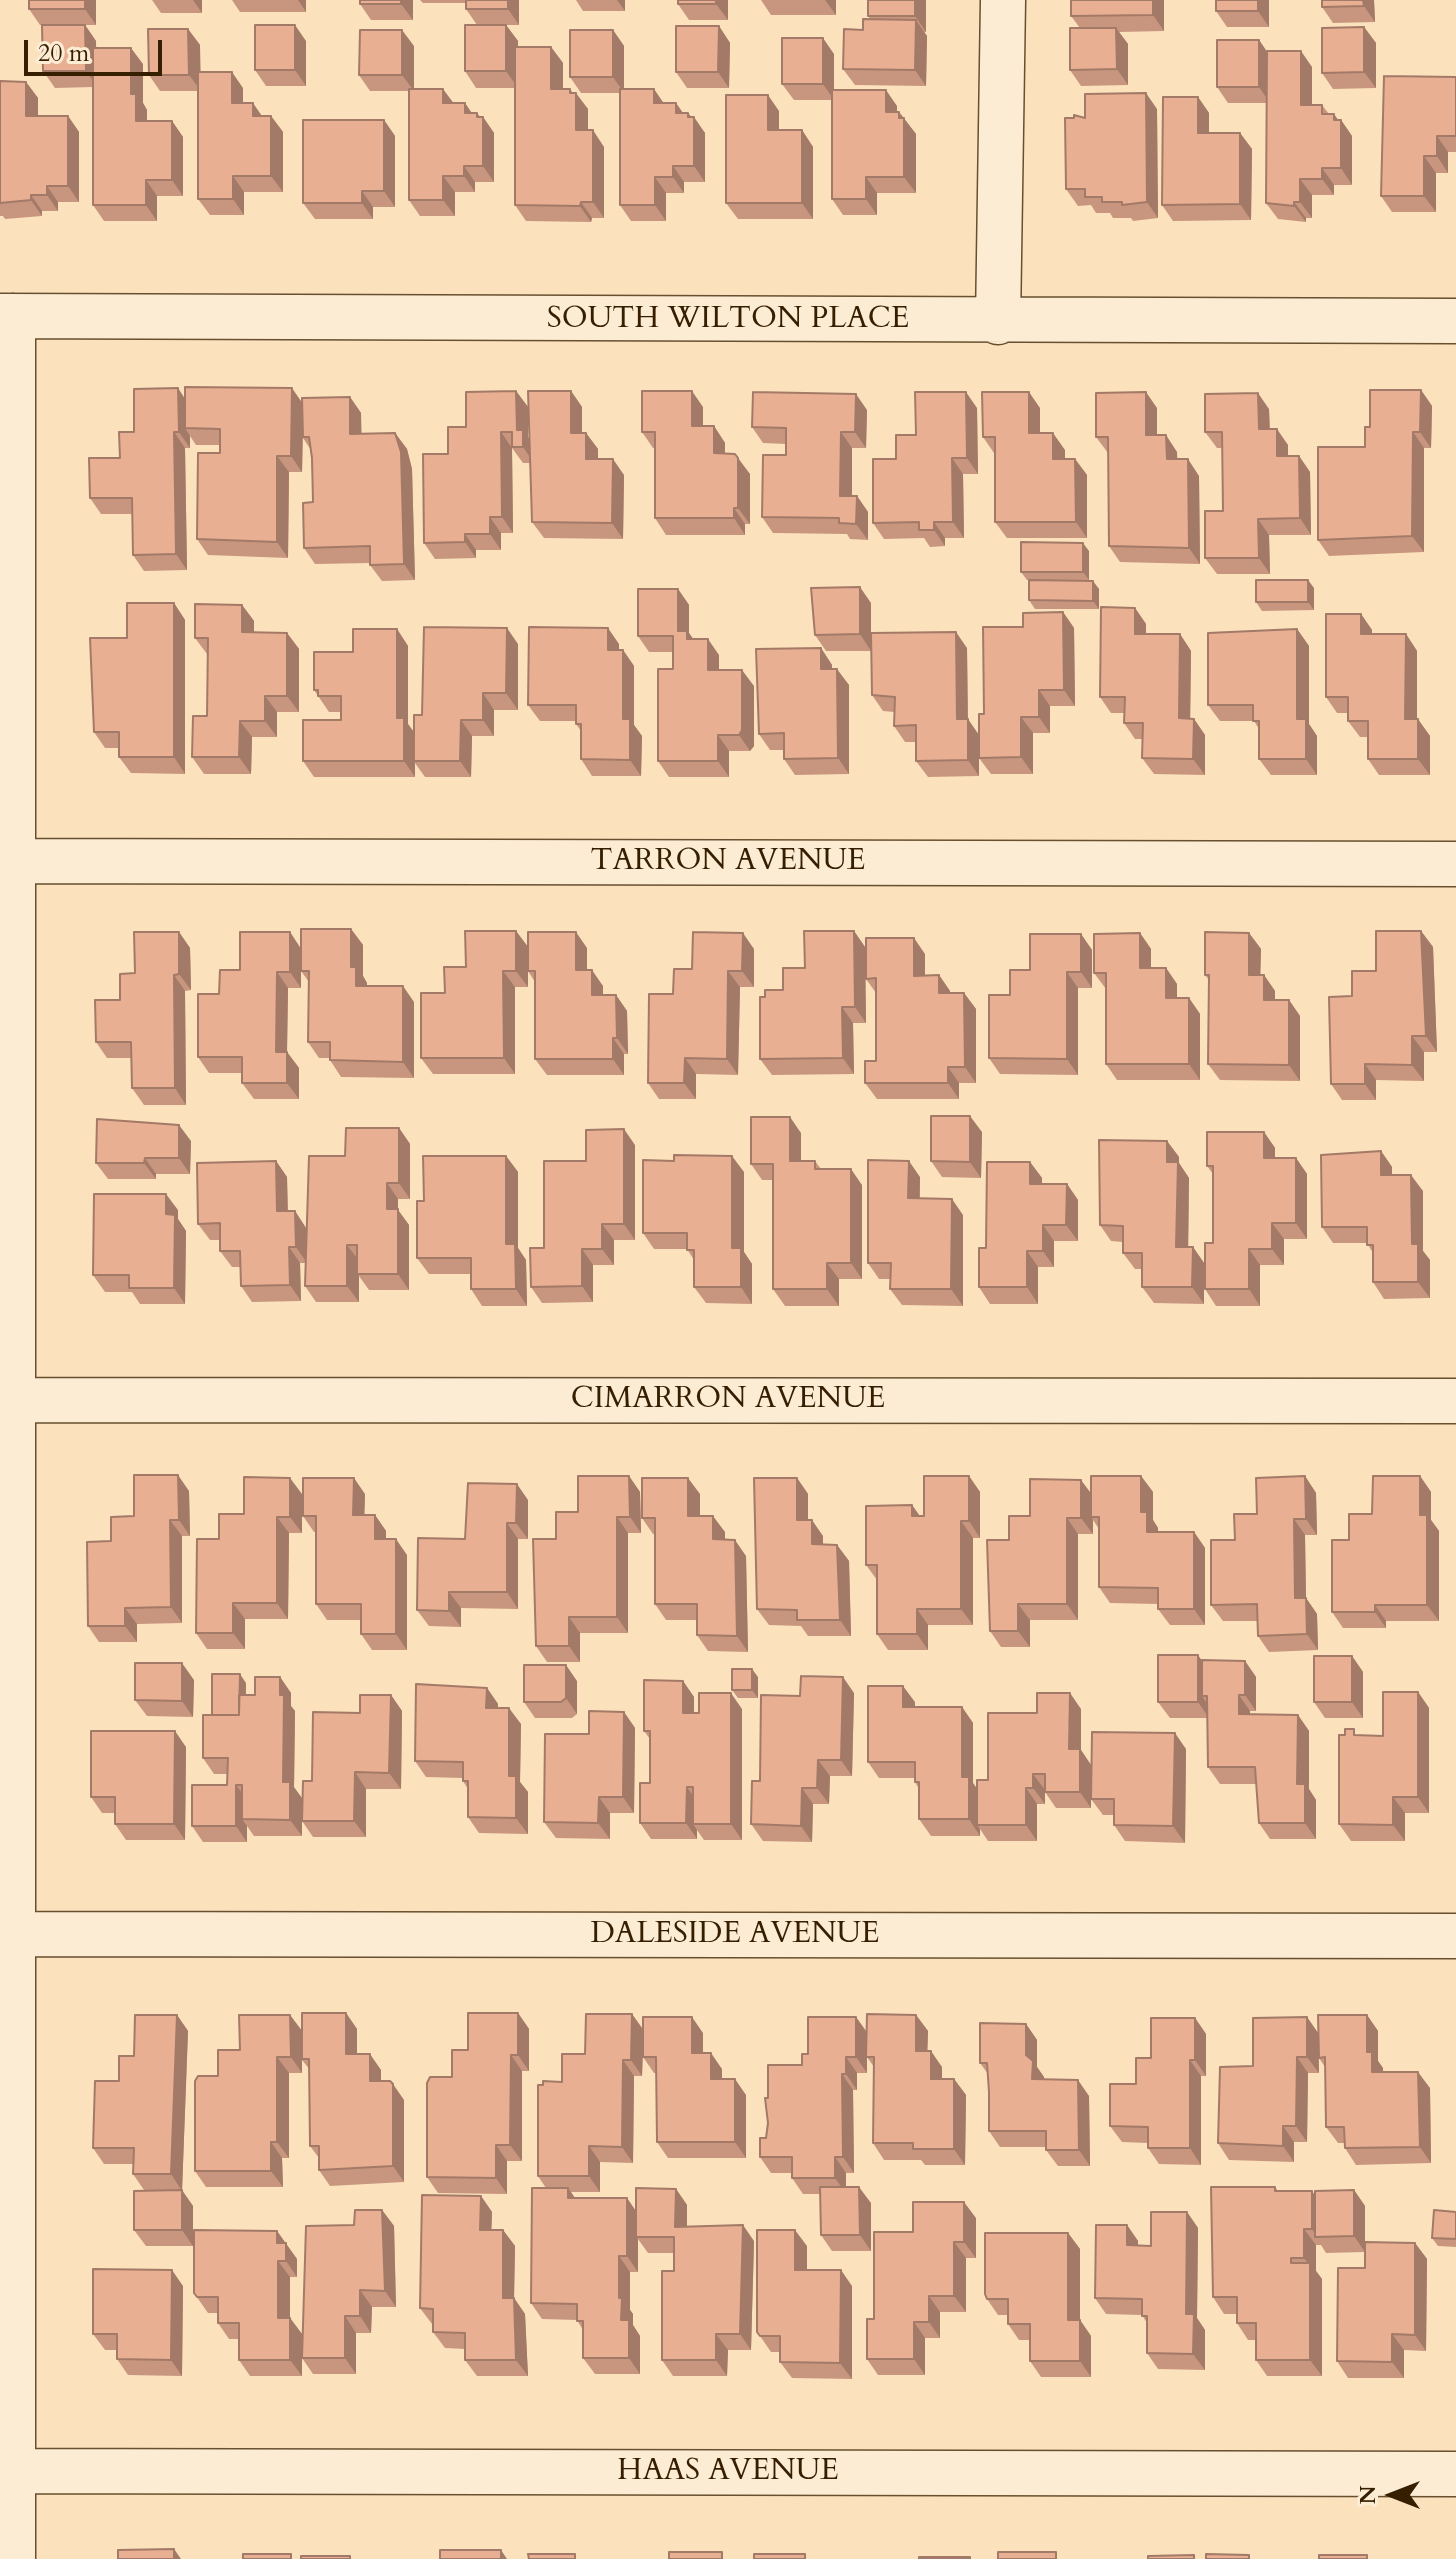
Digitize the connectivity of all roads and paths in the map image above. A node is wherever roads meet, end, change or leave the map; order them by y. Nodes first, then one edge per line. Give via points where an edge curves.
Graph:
1 (1003, 0) edge
2 (7, 316) edge
3 (1456, 321) edge
4 (998, 322) junction
5 (8, 861) edge
6 (1456, 864) edge
7 (7, 1400) edge
8 (1456, 1401) edge
9 (14, 1934) junction
10 (1456, 1936) edge
11 (6, 2471) edge
12 (1456, 2474) edge
13 (13, 2559) edge

1 - 4 street
2 - 4 street, SOUTH WILTON PLACE
2 - 5 street
3 - 4 street, SOUTH WILTON PLACE
5 - 6 street, TARRON AVENUE
5 - 7 street
7 - 8 street, CIMARRON AVENUE
7 - 9 street
9 - 10 street, DALESIDE AVENUE
9 - 11 street
11 - 12 street, HAAS AVENUE
11 - 13 street

